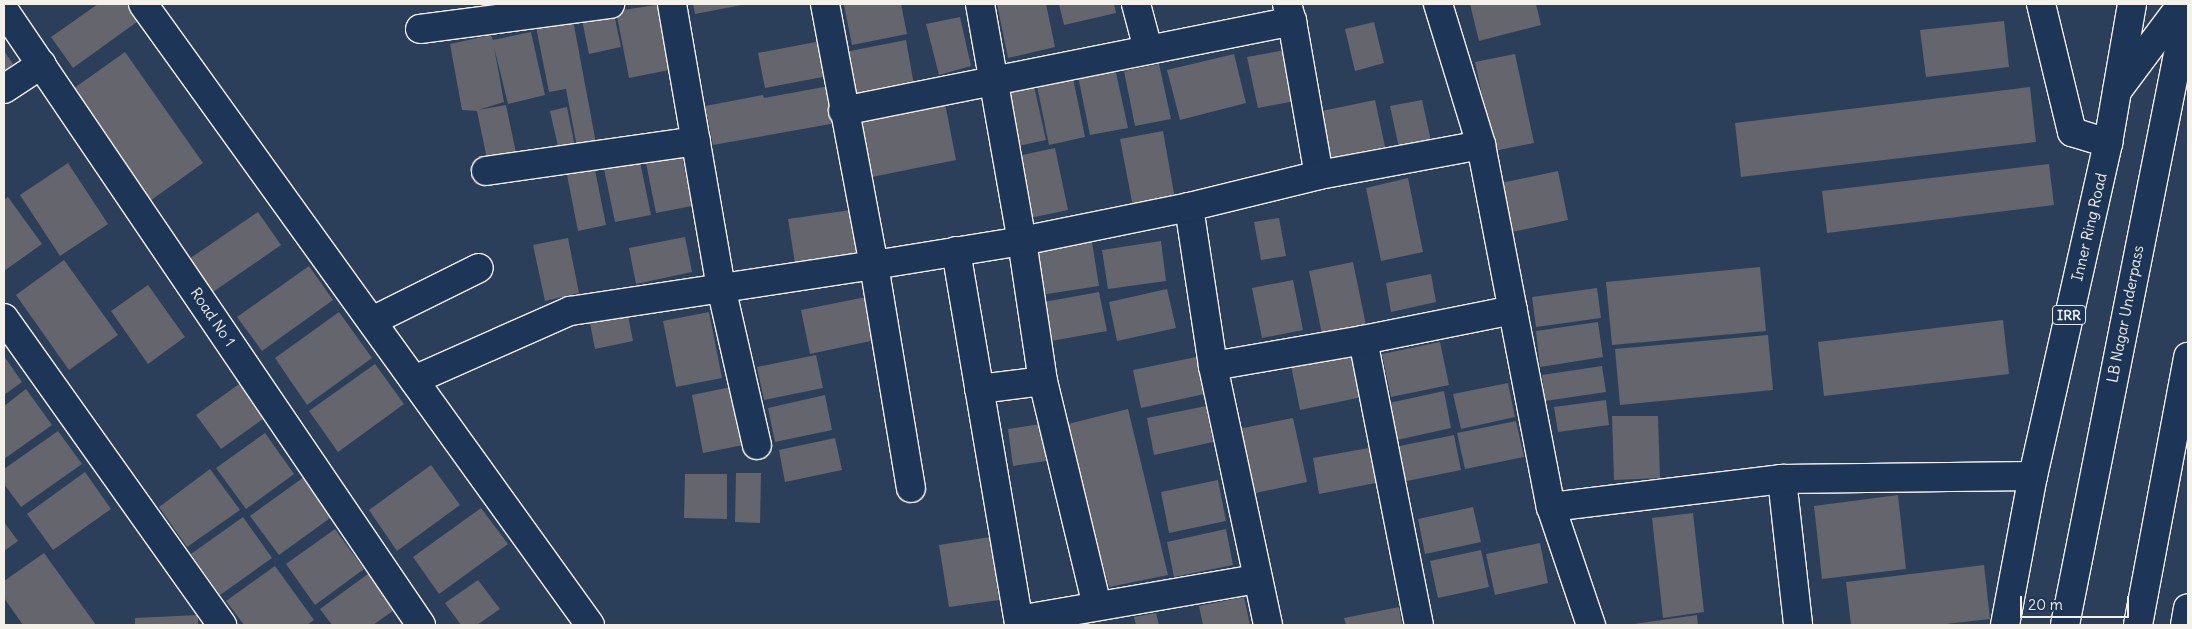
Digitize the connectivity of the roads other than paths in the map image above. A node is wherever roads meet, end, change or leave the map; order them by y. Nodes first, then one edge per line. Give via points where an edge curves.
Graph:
1 (143, 4) edge
2 (610, 4) edge
3 (672, 4) edge
4 (825, 4) edge
5 (980, 4) edge
6 (1136, 4) edge
7 (1438, 4) edge
8 (2041, 4) edge
9 (2132, 4) edge
10 (2182, 4) edge
11 (2188, 4) edge
12 (4, 10) edge
13 (515, 10) edge
14 (1289, 12) edge
15 (420, 29) dead end
16 (1148, 49) junction
17 (42, 64) junction
18 (992, 80) junction
19 (4, 89) edge
20 (2117, 91) junction
21 (844, 110) junction
22 (696, 141) junction
23 (2108, 144) junction
24 (1481, 145) junction
25 (486, 171) dead end
26 (1319, 175) junction
27 (1189, 207) junction
28 (1022, 241) junction
29 (956, 251) junction
30 (874, 265) junction
31 (478, 268) dead end
32 (721, 287) junction
33 (1513, 310) junction
34 (4, 318) edge
35 (372, 321) junction
36 (1363, 340) junction
37 (2188, 357) edge
38 (1213, 366) junction
39 (414, 380) junction
40 (1043, 381) junction
41 (979, 389) junction
42 (757, 446) dead end
43 (2033, 476) junction
44 (1782, 479) junction
45 (911, 488) dead end
46 (1551, 507) junction
47 (1256, 579) junction
48 (1097, 606) junction
49 (2188, 608) edge
50 (1019, 622) edge
51 (222, 625) edge
52 (421, 625) edge
53 (590, 625) edge
54 (1268, 625) edge
55 (1419, 625) edge
56 (1592, 625) edge
57 (1798, 625) edge
58 (2005, 625) edge
59 (2065, 625) edge
60 (2138, 625) edge
61 (2185, 625) edge

1 - 35 main road
2 - 13 main road
3 - 22 main road
4 - 21 main road
5 - 18 main road
6 - 16 main road
7 - 24 main road
8 - 23 main road via 2072,132
9 - 20 main road, Inner Ring Road / IRR
10 - 20 main road
11 - 59 main road, LB Nagar Underpass
12 - 17 main road, Road No 1
13 - 15 main road
14 - 16 main road
14 - 26 main road
16 - 18 main road
17 - 19 main road
17 - 52 main road, Road No 1
18 - 21 main road
18 - 28 main road
20 - 23 main road, Inner Ring Road / IRR
21 - 30 main road
22 - 25 main road
22 - 32 main road
23 - 43 main road, Inner Ring Road / IRR
24 - 26 main road
24 - 33 main road
26 - 27 main road
27 - 28 main road
27 - 38 main road
28 - 29 main road
28 - 40 main road
29 - 30 main road
29 - 41 main road
30 - 32 main road
30 - 45 main road
31 - 35 main road
32 - 39 main road via 570,311
32 - 42 main road
33 - 36 main road
33 - 46 main road
34 - 51 main road
35 - 39 main road
36 - 38 main road
36 - 55 main road
37 - 60 main road
38 - 47 main road
39 - 53 main road
40 - 41 main road
40 - 48 main road
41 - 50 main road
43 - 44 main road
43 - 58 main road, Inner Ring Road / IRR
44 - 46 main road
44 - 57 main road
46 - 56 main road
47 - 48 main road
47 - 54 main road
48 - 50 main road
49 - 61 main road

